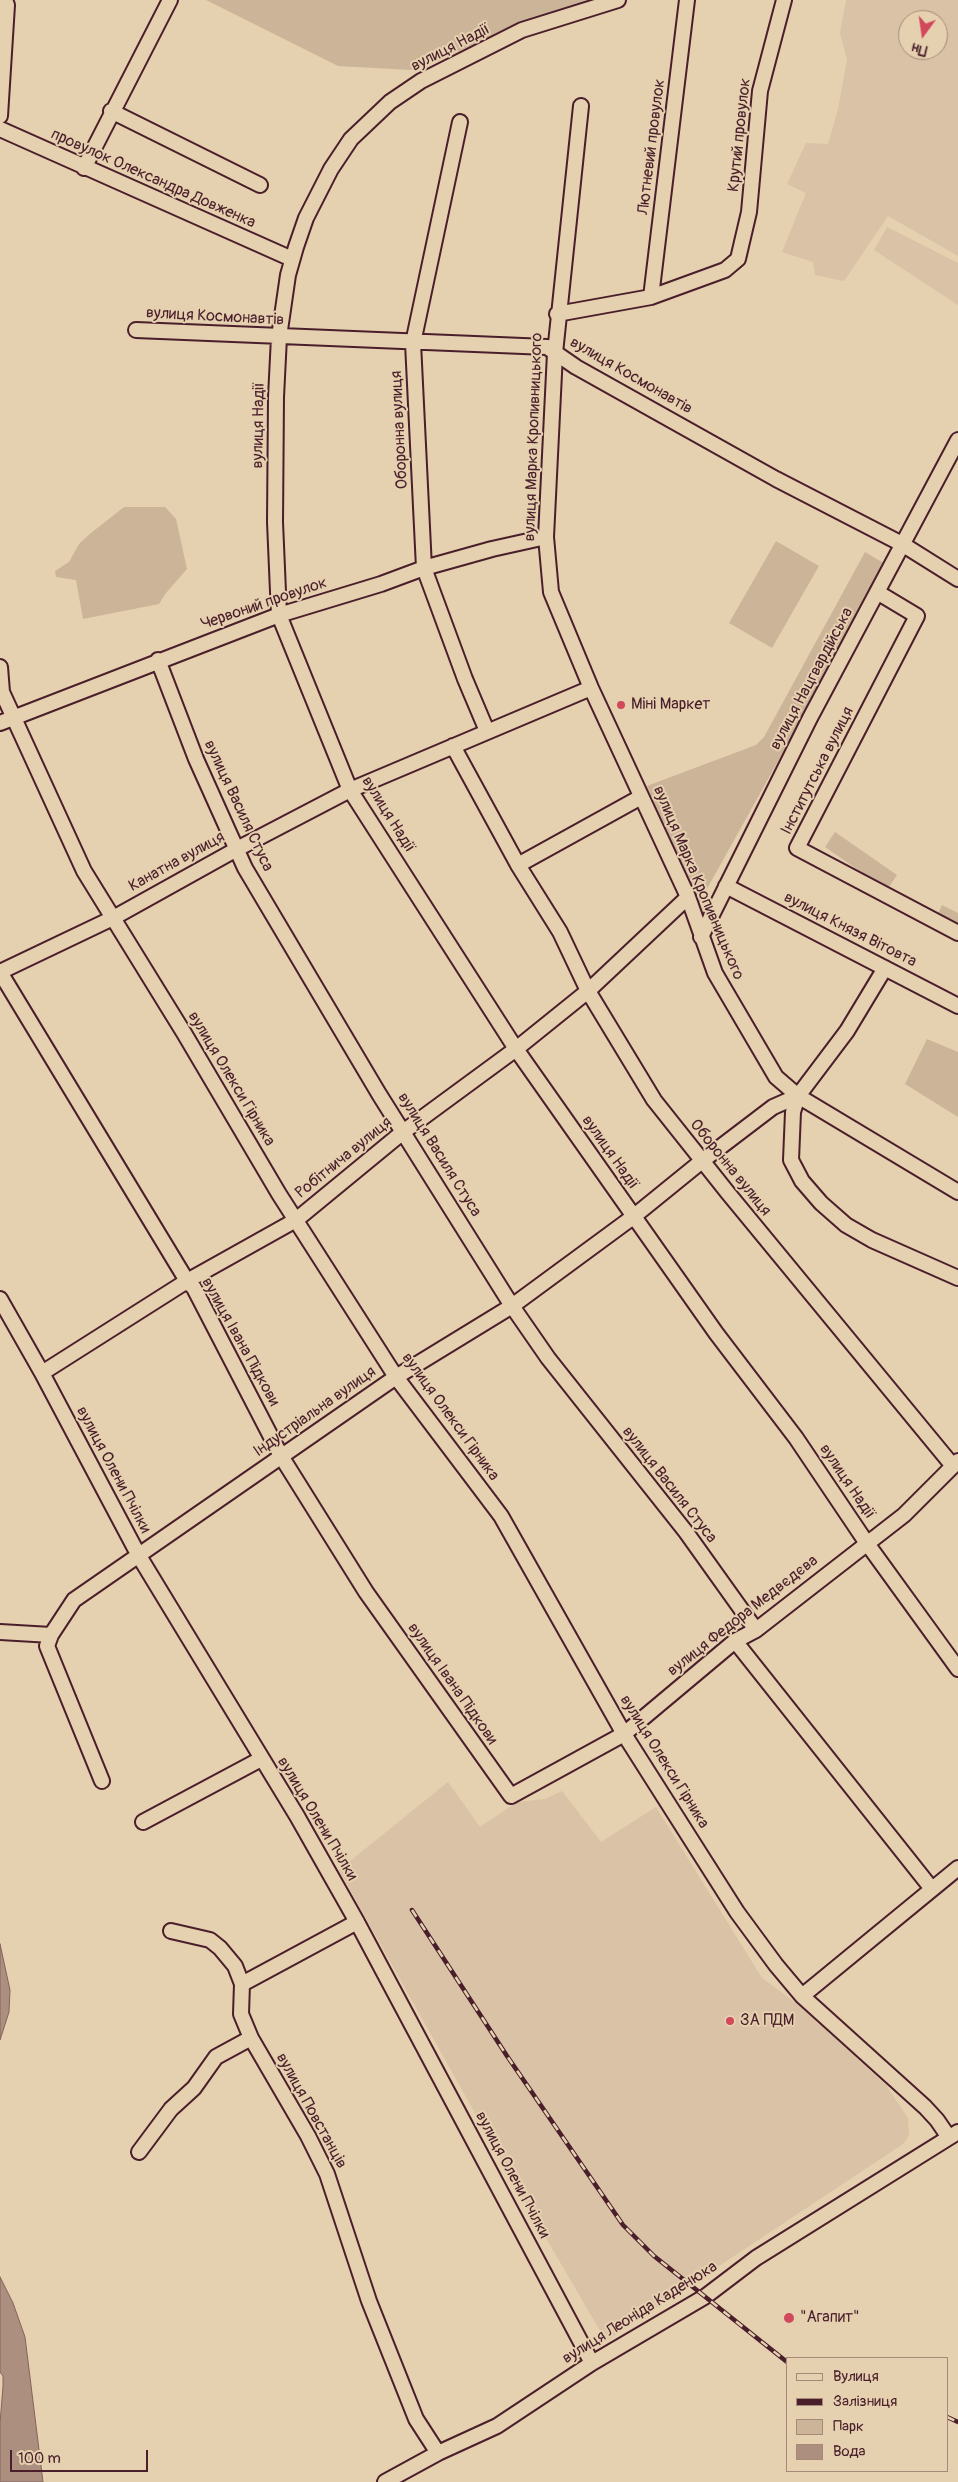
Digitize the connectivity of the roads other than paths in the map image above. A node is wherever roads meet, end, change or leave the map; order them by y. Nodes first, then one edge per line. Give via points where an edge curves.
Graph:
1 (5, 0) edge
2 (170, 0) edge
3 (618, 0) edge
4 (687, 0) edge
5 (784, 0) edge
6 (581, 106) dead end
7 (112, 111) junction
8 (0, 116) edge
9 (460, 122) dead end
10 (0, 129) edge
11 (84, 168) junction
12 (260, 185) dead end
13 (292, 259) junction
14 (651, 297) junction
15 (558, 314) junction
16 (136, 330) dead end
17 (279, 337) junction
18 (413, 343) junction
19 (555, 353) junction
20 (958, 440) edge
21 (546, 538) junction
22 (902, 544) junction
23 (424, 568) junction
24 (958, 579) edge
25 (878, 592) junction
26 (279, 615) junction
27 (158, 660) junction
28 (0, 667) edge
29 (591, 688) junction
30 (1, 691) edge
31 (13, 717) junction
32 (0, 723) edge
33 (487, 730) junction
34 (453, 746) junction
35 (350, 790) junction
36 (642, 797) junction
37 (237, 849) junction
38 (518, 865) junction
39 (726, 886) junction
40 (688, 897) junction
41 (113, 918) junction
42 (958, 933) edge
43 (702, 937) junction
44 (885, 968) junction
45 (0, 972) edge
46 (588, 991) junction
47 (958, 1006) edge
48 (516, 1049) junction
49 (798, 1096) junction
50 (403, 1132) junction
51 (702, 1161) junction
52 (958, 1192) edge
53 (633, 1217) junction
54 (296, 1220) junction
55 (958, 1278) edge
56 (187, 1281) junction
57 (0, 1299) edge
58 (512, 1306) junction
59 (42, 1373) junction
60 (396, 1377) junction
61 (281, 1456) junction
62 (956, 1464) edge
63 (866, 1542) junction
64 (139, 1556) junction
65 (756, 1630) junction
66 (0, 1632) edge
67 (51, 1634) junction
68 (735, 1641) junction
69 (958, 1669) edge
70 (624, 1734) junction
71 (261, 1759) junction
72 (102, 1781) dead end
73 (511, 1796) joint
74 (142, 1822) dead end
75 (958, 1868) edge
76 (932, 1889) junction
77 (357, 1922) junction
78 (172, 1930) dead end
79 (242, 1984) junction
80 (802, 1996) junction
81 (251, 2038) junction
82 (953, 2134) edge
83 (139, 2152) dead end
84 (592, 2363) junction
85 (438, 2453) junction
86 (385, 2482) edge

1 - 8 street
2 - 7 street
3 - 13 street, вулиця Надії via 522,30 421,81 390,102 351,139 331,169 306,218
4 - 14 street, Лютневий провулок
5 - 14 street, Крутий провулок via 760,91 749,212 738,259 725,270
6 - 15 street, вулиця Марка Кропивницького
7 - 11 street
7 - 12 street
9 - 18 street, Оборонна вулиця
10 - 11 street, провулок Олександра Довженка
11 - 13 street, провулок Олександра Довженка
13 - 17 street, вулиця Надії
14 - 15 street
15 - 19 street, вулиця Марка Кропивницького
16 - 17 street, вулиця Космонавтів
17 - 18 street, вулиця Космонавтів
17 - 26 street, вулиця Надії via 275,522
18 - 19 street, вулиця Космонавтів via 547,347
18 - 23 street, Оборонна вулиця
19 - 21 street, вулиця Марка Кропивницького
19 - 22 street, вулиця Космонавтів via 776,479
20 - 22 street, вулиця Нацгвардійська
21 - 23 street, Червоний провулок
21 - 29 street, вулиця Марка Кропивницького via 551,592
22 - 24 street, вулиця Космонавтів
22 - 25 street, вулиця Нацгвардійська
23 - 26 street, Червоний провулок
23 - 33 street, Оборонна вулиця
25 - 39 street, вулиця Нацгвардійська via 810,718
25 - 42 street, Інститутська вулиця via 917,616 797,848
26 - 27 street, Червоний провулок
26 - 35 street, вулиця Надії
27 - 31 street, Червоний провулок
27 - 37 street, вулиця Василя Стуса via 196,759
28 - 30 street, вулиця Олекси Гірника
29 - 33 street, Канатна вулиця
29 - 36 street, вулиця Марка Кропивницького
30 - 31 street, вулиця Олекси Гірника
31 - 32 street, Червоний провулок
31 - 41 street, вулиця Олекси Гірника via 84,871
33 - 34 street, Канатна вулиця
34 - 35 street, Канатна вулиця
34 - 38 street, Оборонна вулиця
35 - 37 street, Канатна вулиця
35 - 48 street, вулиця Надії
36 - 38 street
36 - 40 street, вулиця Марка Кропивницького
37 - 41 street, Канатна вулиця
37 - 50 street, вулиця Василя Стуса via 255,885
38 - 46 street, Оборонна вулиця via 560,932
39 - 43 street, вулиця Нацгвардійська
39 - 44 street, вулиця Князя Вітовта
40 - 43 street, вулиця Марка Кропивницького
40 - 46 street, Робітнича вулиця
41 - 45 street, Канатна вулиця
41 - 54 street, вулиця Олекси Гірника
43 - 49 street, вулиця Марка Кропивницького via 715,973 758,1049 776,1077
44 - 47 street, вулиця Князя Вітовта
44 - 49 street via 847,1031
45 - 56 street, вулиця Івана Підкови
46 - 48 street, Робітнича вулиця
46 - 51 street, Оборонна вулиця via 654,1100
48 - 50 street, Робітнича вулиця
48 - 53 street, вулиця Надії
49 - 51 street, Індустріальна вулиця via 773,1107
49 - 52 street, вулиця Марка Кропивницького
49 - 55 street via 793,1112 791,1160 802,1181 821,1203 846,1225 872,1240
50 - 54 street, Робітнича вулиця
50 - 58 street, вулиця Василя Стуса
51 - 53 street, Індустріальна вулиця
51 - 62 street, Оборонна вулиця
53 - 58 street, Індустріальна вулиця
53 - 63 street, вулиця Надії via 796,1438
54 - 56 street, Робітнича вулиця
54 - 60 street, вулиця Олекси Гірника
56 - 59 street, Робітнича вулиця
56 - 61 street, вулиця Івана Підкови via 220,1335
57 - 59 street, вулиця Олени Пчілки
58 - 60 street, Індустріальна вулиця
58 - 65 street, вулиця Василя Стуса via 548,1358 686,1532
59 - 64 street, вулиця Олени Пчілки
60 - 61 street, Індустріальна вулиця
60 - 70 street, вулиця Олекси Гірника via 501,1516
61 - 64 street, Індустріальна вулиця
61 - 73 street, вулиця Івана Підкови via 366,1592
62 - 63 street, вулиця Федора Медвєдєва via 904,1514
63 - 65 street, вулиця Федора Медвєдєва
63 - 69 street, вулиця Надії
64 - 67 street, Індустріальна вулиця via 74,1600
64 - 71 street, вулиця Олени Пчілки
65 - 68 street, вулиця Федора Медвєдєва
66 - 67 street
67 - 72 street via 47,1646
68 - 70 street, вулиця Федора Медвєдєва
68 - 76 street
70 - 73 street, вулиця Федора Медвєдєва
70 - 80 street, вулиця Олекси Гірника via 737,1912
71 - 74 street
71 - 77 street, вулиця Олени Пчілки
75 - 76 street
76 - 80 street
77 - 79 street
77 - 84 street, вулиця Олени Пчілки
78 - 79 street, вулиця Повстанців via 216,1944 234,1966
79 - 81 street, вулиця Повстанців via 241,2014
80 - 82 street, вулиця Олекси Гірника
81 - 83 street via 216,2057
81 - 85 street, вулиця Повстанців via 327,2174 369,2301 416,2419
82 - 84 street, вулиця Леоніда Каденюка via 756,2258 706,2296
84 - 85 street, вулиця Леоніда Каденюка via 497,2426
85 - 86 street, вулиця Леоніда Каденюка

